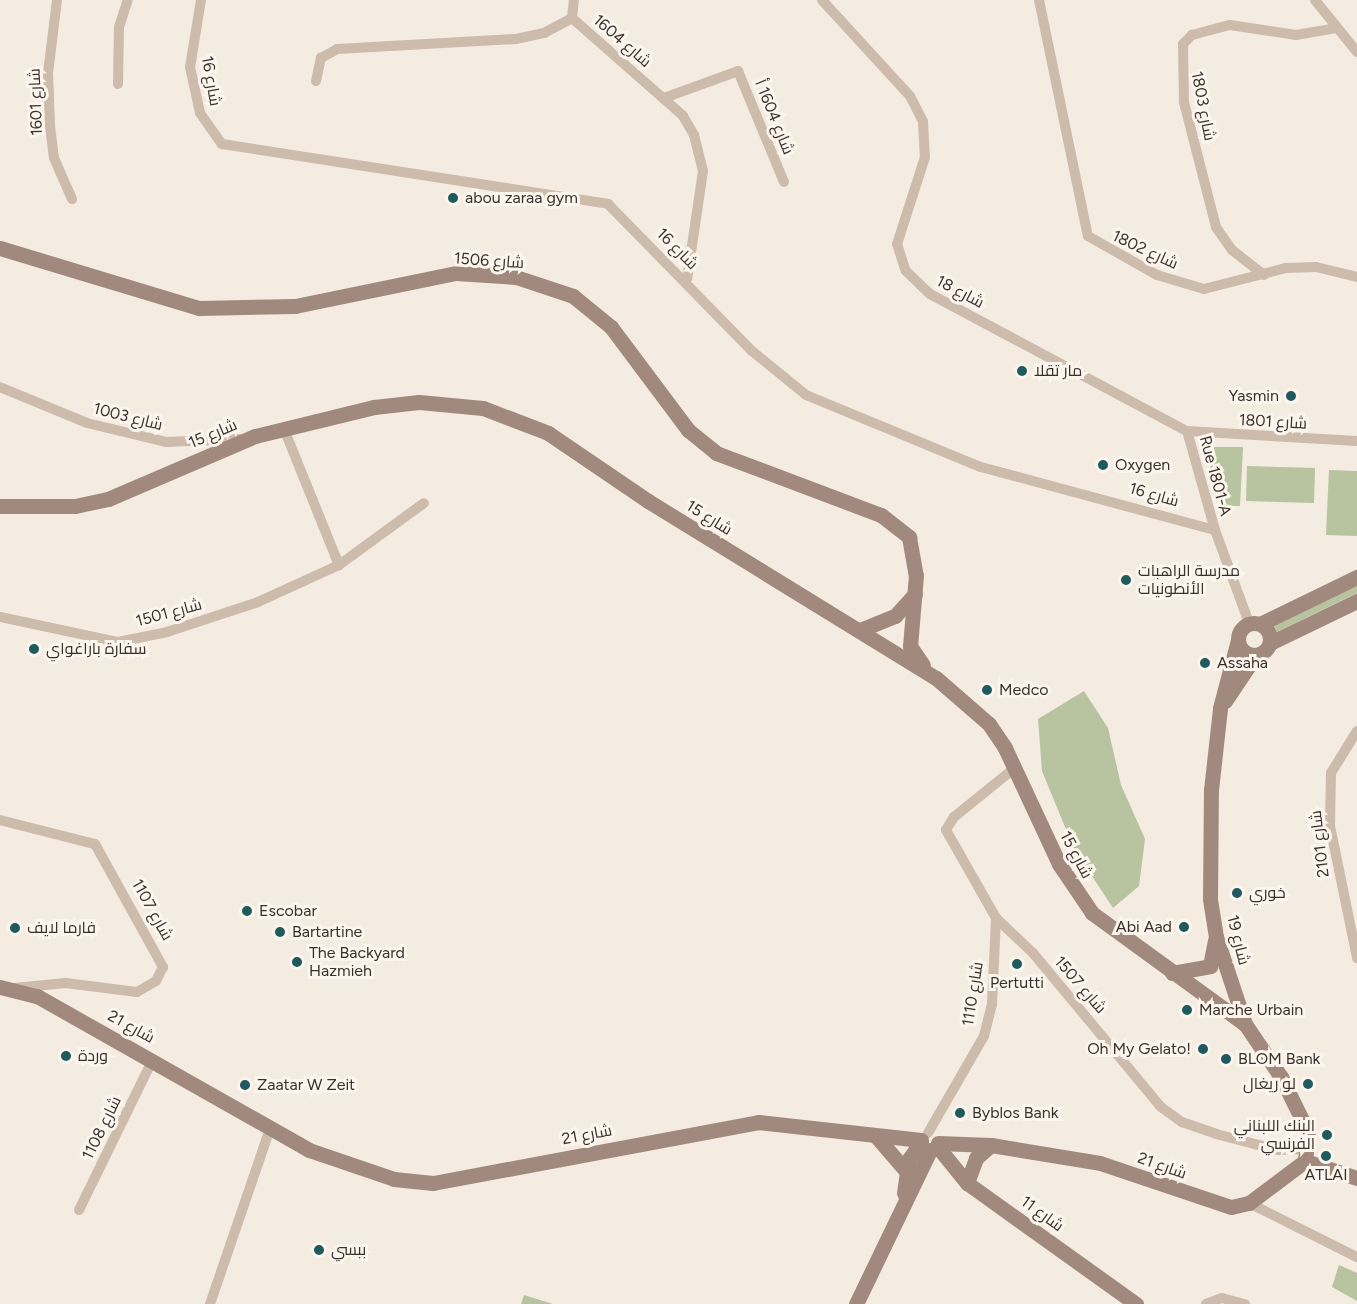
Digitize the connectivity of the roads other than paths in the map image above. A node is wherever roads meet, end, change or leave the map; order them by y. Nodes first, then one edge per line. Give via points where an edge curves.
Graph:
1 (57, 0) edge
2 (128, 0) edge
3 (201, 0) edge
4 (574, 0) edge
5 (822, 0) edge
6 (1040, 0) edge
7 (1315, 0) edge
8 (572, 18) junction
9 (1337, 28) junction
10 (1357, 52) edge
11 (316, 81) dead end
12 (118, 84) dead end
13 (664, 98) junction
14 (784, 182) dead end
15 (72, 199) dead end
16 (0, 249) edge
17 (1264, 275) junction
18 (1357, 277) edge
19 (687, 279) junction
20 (0, 387) edge
21 (284, 429) junction
22 (1187, 431) junction
23 (255, 436) junction
24 (1357, 441) edge
25 (424, 503) dead end
26 (0, 506) edge
27 (1215, 530) junction
28 (339, 565) junction
29 (1357, 577) edge
30 (915, 594) junction
31 (1357, 601) edge
32 (0, 617) edge
33 (1254, 624) junction
34 (860, 630) junction
35 (1238, 640) junction
36 (1270, 643) junction
37 (1256, 655) junction
38 (936, 678) junction
39 (1220, 708) junction
40 (1357, 731) edge
41 (1016, 767) junction
42 (0, 820) edge
43 (996, 918) junction
44 (1216, 937) junction
45 (1357, 958) edge
46 (1172, 973) junction
47 (7, 987) edge
48 (1245, 1024) junction
49 (153, 1059) junction
50 (270, 1129) junction
51 (876, 1136) junction
52 (929, 1142) junction
53 (992, 1145) junction
54 (1308, 1155) junction
55 (906, 1171) junction
56 (1357, 1178) edge
57 (967, 1183) junction
58 (904, 1196) junction
59 (1249, 1203) junction
60 (79, 1210) dead end
61 (1357, 1257) edge
62 (210, 1304) edge
63 (856, 1304) edge
64 (1136, 1304) edge
65 (1206, 1304) edge
66 (1245, 1304) edge

1 - 15 street, شارع 1601 via 48,73 50,126 54,158
2 - 12 street via 119,27
3 - 19 street, شارع 16 via 190,67 200,113 222,144 599,200 621,213
4 - 8 street
5 - 22 street, شارع 18 via 910,96 924,122 924,157 897,235 899,257 912,280 947,304
6 - 17 street, شارع 1802 via 1088,236 1157,275 1204,289
7 - 9 street
8 - 11 street, شارع 1604 via 544,33 516,39 337,49 321,58
8 - 13 street, شارع 1604
9 - 10 street
9 - 17 street, شارع 1803 via 1296,35 1230,25 1192,35 1183,44 1184,102 1216,227 1232,250
13 - 14 street, شارع 1604 أ via 738,71
13 - 19 street, شارع 1604 via 694,135 703,171
16 - 30 street, شارع 1506 via 199,308 295,306 456,273 516,277 573,296 611,327 688,430 716,453 895,524 909,537 915,555
17 - 18 street, شارع 1802 via 1316,267
19 - 27 street, شارع 16 via 752,351 798,389 832,408 981,467
20 - 23 street, شارع 1003 via 87,423 166,442
21 - 23 street, شارع 15
21 - 28 street
21 - 34 street, شارع 15 via 419,402 496,412 572,446 648,501
22 - 24 street, شارع 1801
22 - 27 street, Rue 1801-A
23 - 26 street, شارع 15 via 108,499 75,506
25 - 28 street, شارع 1501
27 - 33 street, Rue 1801-A
28 - 32 street, شارع 1501 via 258,602 118,642
29 - 33 street
30 - 34 street via 895,616
30 - 38 street, شارع 1506 via 910,646
31 - 36 street
33 - 35 street, شارع 19
33 - 36 street
34 - 38 street, شارع 15
35 - 37 street via 1242,650
35 - 39 street, شارع 19
36 - 37 street
37 - 39 street
38 - 41 street, شارع 15 via 989,724
39 - 44 street, شارع 19 via 1209,853
40 - 45 street, شارع 2101 via 1331,773 1330,826
41 - 43 street, شارع 1507 via 954,817 946,831
41 - 46 street, شارع 15 via 1076,893 1101,923
42 - 47 street, شارع 1107 via 95,844 163,967 151,986 137,992 66,983
43 - 52 street, شارع 1110 via 993,1004 984,1036
43 - 54 street, شارع 1507 via 1032,953 1161,1107 1182,1122 1216,1134
44 - 46 street via 1210,966
44 - 48 street, شارع 19
46 - 48 street, شارع 15
47 - 49 street, شارع 21
48 - 54 street, شارع 19 via 1293,1099
49 - 50 street, شارع 21
49 - 60 street, شارع 1108
50 - 51 street, شارع 21 via 363,1173 433,1183 758,1122
50 - 62 street
51 - 52 street, شارع 21
51 - 55 street
52 - 53 street, شارع 21
52 - 55 street
52 - 57 street, شارع 11
52 - 58 street
53 - 57 street via 976,1158
53 - 59 street, شارع 21 via 1100,1163 1231,1207
54 - 56 street
54 - 59 street
55 - 58 street
57 - 64 street, شارع 11
58 - 63 street
59 - 61 street
65 - 66 street via 1222,1298

